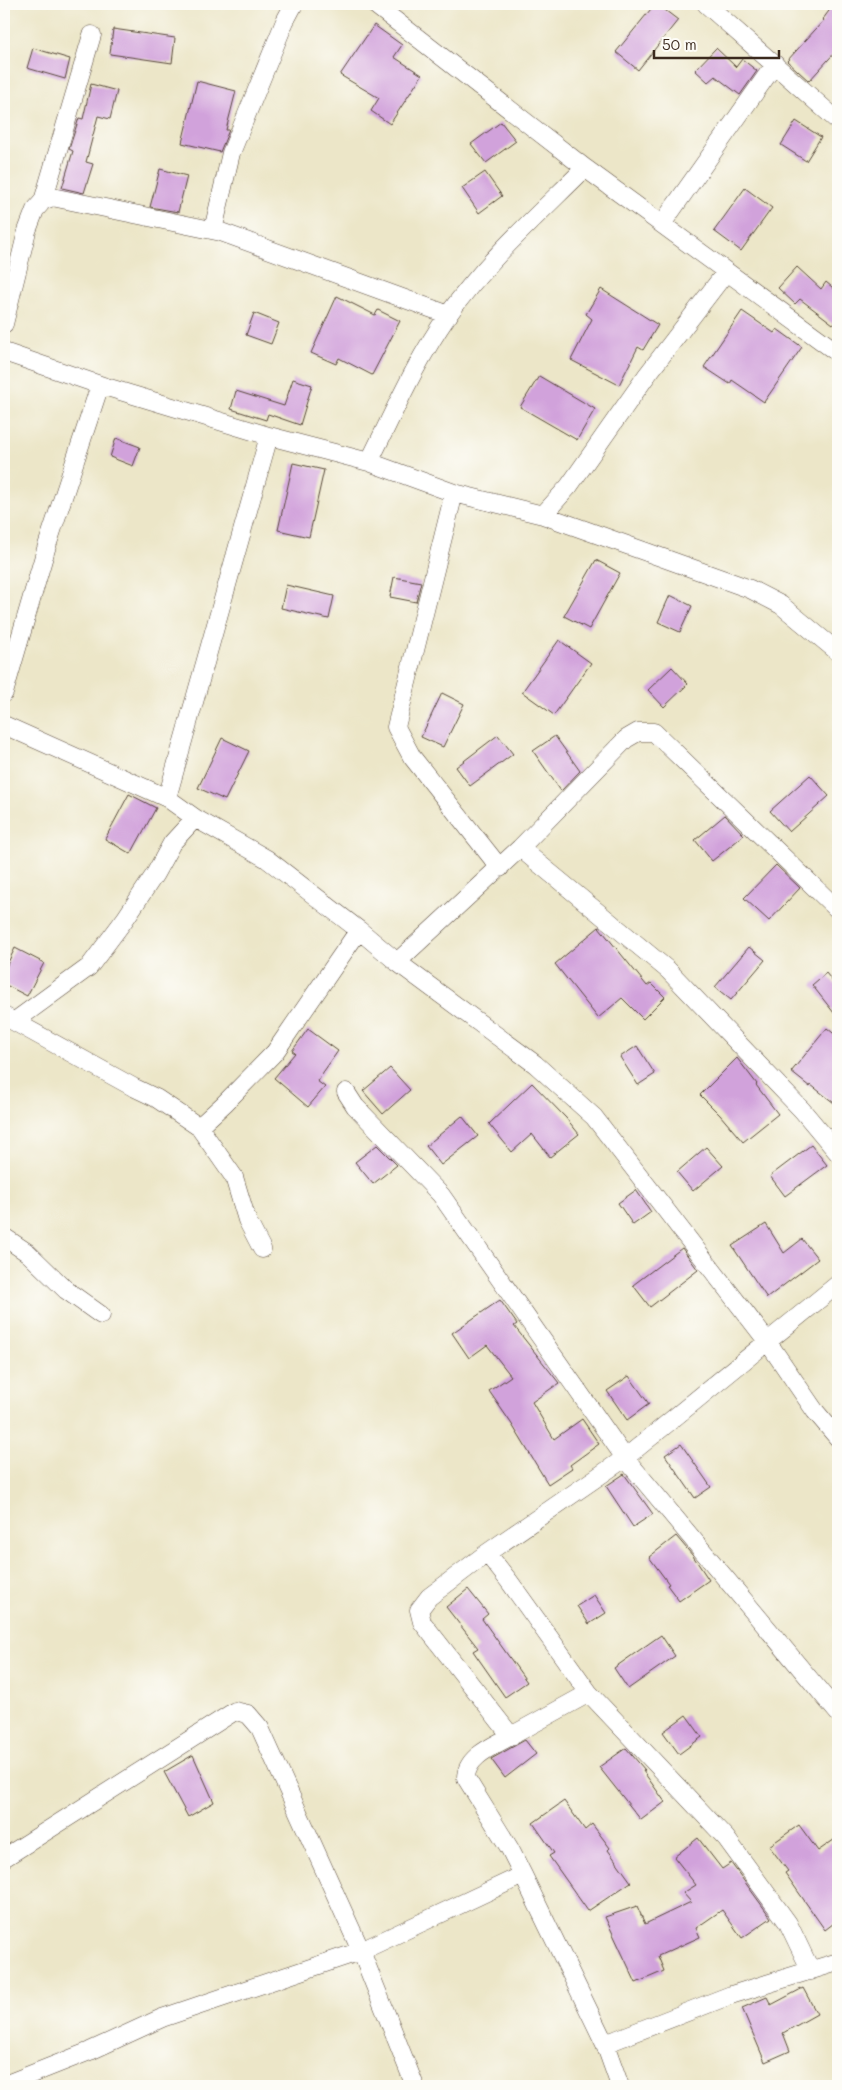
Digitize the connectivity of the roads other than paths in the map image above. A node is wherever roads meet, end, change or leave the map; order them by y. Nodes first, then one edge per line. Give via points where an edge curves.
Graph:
1 (294, 4) edge
2 (374, 4) edge
3 (706, 4) edge
4 (92, 35) dead end
5 (774, 64) junction
6 (838, 121) edge
7 (585, 168) junction
8 (43, 201) junction
9 (662, 224) junction
10 (213, 230) junction
11 (726, 272) junction
12 (448, 314) junction
13 (4, 324) edge
14 (4, 352) edge
15 (838, 353) edge
16 (100, 385) junction
17 (269, 436) junction
18 (369, 462) junction
19 (454, 493) junction
20 (543, 515) junction
21 (838, 652) edge
22 (4, 693) edge
23 (4, 725) edge
24 (167, 798) junction
25 (195, 818) junction
26 (520, 848) junction
27 (500, 868) junction
28 (838, 910) edge
29 (359, 930) junction
30 (397, 962) junction
31 (10, 1018) edge
32 (346, 1092) dead end
33 (199, 1126) junction
34 (838, 1153) edge
35 (4, 1237) edge
36 (262, 1249) dead end
37 (838, 1284) edge
38 (102, 1315) dead end
39 (767, 1340) junction
40 (838, 1438) edge
41 (625, 1458) junction
42 (487, 1553) junction
43 (589, 1694) junction
44 (838, 1713) edge
45 (511, 1736) junction
46 (4, 1858) edge
47 (523, 1875) junction
48 (361, 1951) junction
49 (838, 1962) edge
50 (811, 1971) junction
51 (605, 2044) junction
52 (4, 2085) edge
53 (415, 2086) edge
54 (620, 2086) edge

1 - 10 street via 232,153
2 - 7 street
3 - 5 street
4 - 8 street
5 - 6 street
5 - 9 street
7 - 9 street
7 - 12 street via 496,256
8 - 10 street via 52,197
8 - 13 street via 34,210 27,231
9 - 11 street
10 - 12 street
11 - 15 street
11 - 20 street via 568,486
12 - 18 street via 419,362
14 - 16 street
16 - 17 street
16 - 22 street via 46,549
17 - 18 street
17 - 24 street
18 - 19 street
19 - 20 street
19 - 27 street via 396,727 412,757
20 - 21 street via 750,589 782,605
23 - 24 street
24 - 25 street
25 - 29 street via 267,859
25 - 31 street via 172,843 125,919 89,967
26 - 27 street
26 - 28 street via 626,739 638,732 654,732
26 - 34 street via 674,976 802,1110
27 - 30 street
29 - 30 street
29 - 33 street via 275,1052
30 - 39 street via 535,1064 594,1117
31 - 33 street via 156,1098
32 - 41 street via 355,1106 441,1194
33 - 36 street via 234,1178 247,1220
35 - 38 street via 28,1253 66,1290
37 - 39 street
39 - 40 street via 815,1411
39 - 41 street
41 - 42 street
41 - 44 street
42 - 43 street
42 - 45 street via 429,1597 419,1610 422,1622
43 - 45 street
43 - 50 street via 726,1838 788,1923
45 - 47 street via 471,1761 466,1769 466,1778
46 - 48 street via 235,1711 248,1714 260,1728
47 - 48 street
47 - 51 street
48 - 52 street via 162,2018
48 - 53 street
49 - 50 street
50 - 51 street via 731,1995
51 - 54 street

